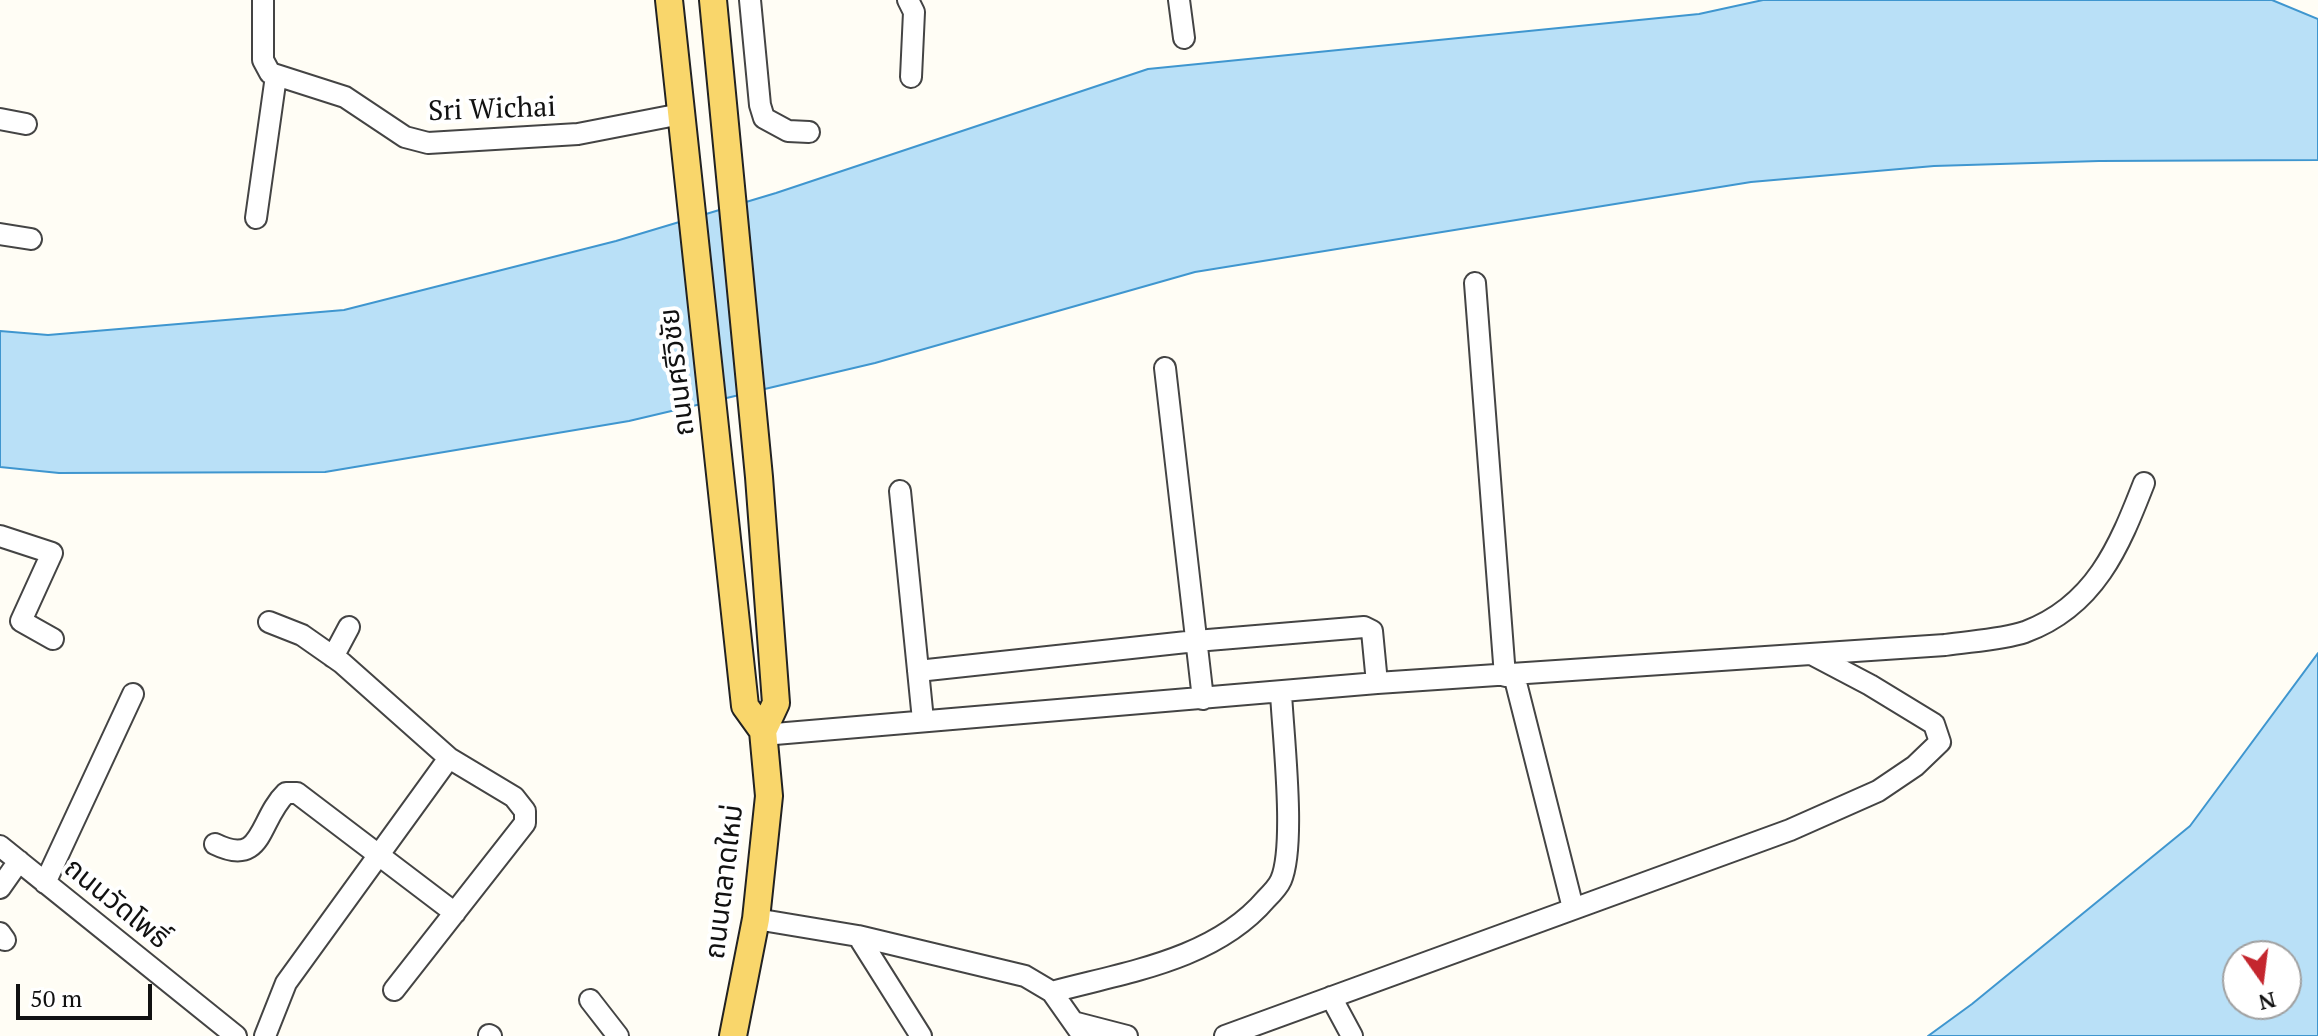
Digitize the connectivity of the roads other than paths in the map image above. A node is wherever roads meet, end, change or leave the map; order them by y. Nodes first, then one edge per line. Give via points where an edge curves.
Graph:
1 (263, 0) edge
2 (669, 0) edge
3 (713, 0) edge
4 (750, 0) edge
5 (908, 0) edge
6 (1179, 0) edge
7 (1184, 38) dead end
8 (273, 75) junction
9 (911, 77) dead end
10 (681, 114) junction
11 (0, 119) edge
12 (26, 124) dead end
13 (809, 132) dead end
14 (256, 218) dead end
15 (0, 234) edge
16 (31, 239) dead end
17 (1475, 283) dead end
18 (1165, 368) dead end
19 (2144, 483) dead end
20 (900, 491) dead end
21 (0, 536) edge
22 (269, 622) dead end
23 (349, 627) dead end
24 (53, 639) dead end
25 (1196, 641) junction
26 (1812, 654) junction
27 (333, 657) junction
28 (918, 671) junction
29 (1510, 675) junction
30 (1377, 683) junction
31 (1281, 693) junction
32 (133, 694) dead end
33 (1203, 699) junction
34 (923, 720) junction
35 (763, 733) junction
36 (449, 758) junction
37 (215, 844) dead end
38 (0, 846) edge
39 (378, 856) junction
40 (19, 861) junction
41 (45, 883) junction
42 (0, 888) edge
43 (1573, 908) junction
44 (455, 913) junction
45 (756, 919) junction
46 (858, 936) junction
47 (394, 990) dead end
48 (1052, 992) junction
49 (1331, 997) junction
50 (590, 1000) dead end
51 (1078, 1029) edge
52 (236, 1036) edge
53 (265, 1036) edge
54 (618, 1036) edge
55 (733, 1036) edge
56 (921, 1036) edge
57 (1127, 1036) edge
58 (1225, 1036) edge
59 (1352, 1036) edge

1 - 8 street via 263,60
2 - 10 main road, ถนนศรีวิชัย
3 - 35 main road via 776,703
4 - 13 street via 764,118 788,131
5 - 9 street via 914,12
6 - 7 street
8 - 10 street, Sri Wichai via 345,97 405,137 428,143 578,134
8 - 14 street
10 - 35 main road, ถนนศรีวิชัย via 745,706
11 - 12 street
15 - 16 street
17 - 29 street
18 - 25 street
19 - 26 street via 2122,538 2094,584 2056,618 2022,633 1959,643
20 - 28 street
21 - 24 street via 52,553 21,621
22 - 27 street via 302,635
23 - 27 street
25 - 28 street
25 - 30 street via 1364,627 1372,631
25 - 33 street
26 - 29 street
26 - 43 street via 1934,724 1940,742 1878,791 1790,830
27 - 36 street
28 - 34 street
29 - 30 street
29 - 43 street
30 - 31 street
31 - 33 street
31 - 48 street via 1287,840 1281,882 1255,912 1208,945
32 - 41 street
33 - 34 street
34 - 35 street
35 - 45 main road, ถนนตลาดใหม่ via 769,796
36 - 39 street
36 - 44 street via 514,797 525,811 525,823
37 - 39 street via 228,851 251,848 277,802 286,793 297,793
38 - 40 street, ถนนวัดโพธิ์
39 - 44 street
39 - 53 street via 286,983
40 - 41 street, ถนนวัดโพธิ์
40 - 42 street
41 - 52 street, ถนนวัดโพธิ์
43 - 49 street
44 - 47 street
45 - 46 street
45 - 55 main road, ถนนตลาดใหม่
46 - 48 street via 1025,976
46 - 56 street
48 - 51 street
49 - 58 street
49 - 59 street
50 - 54 street
51 - 57 street

